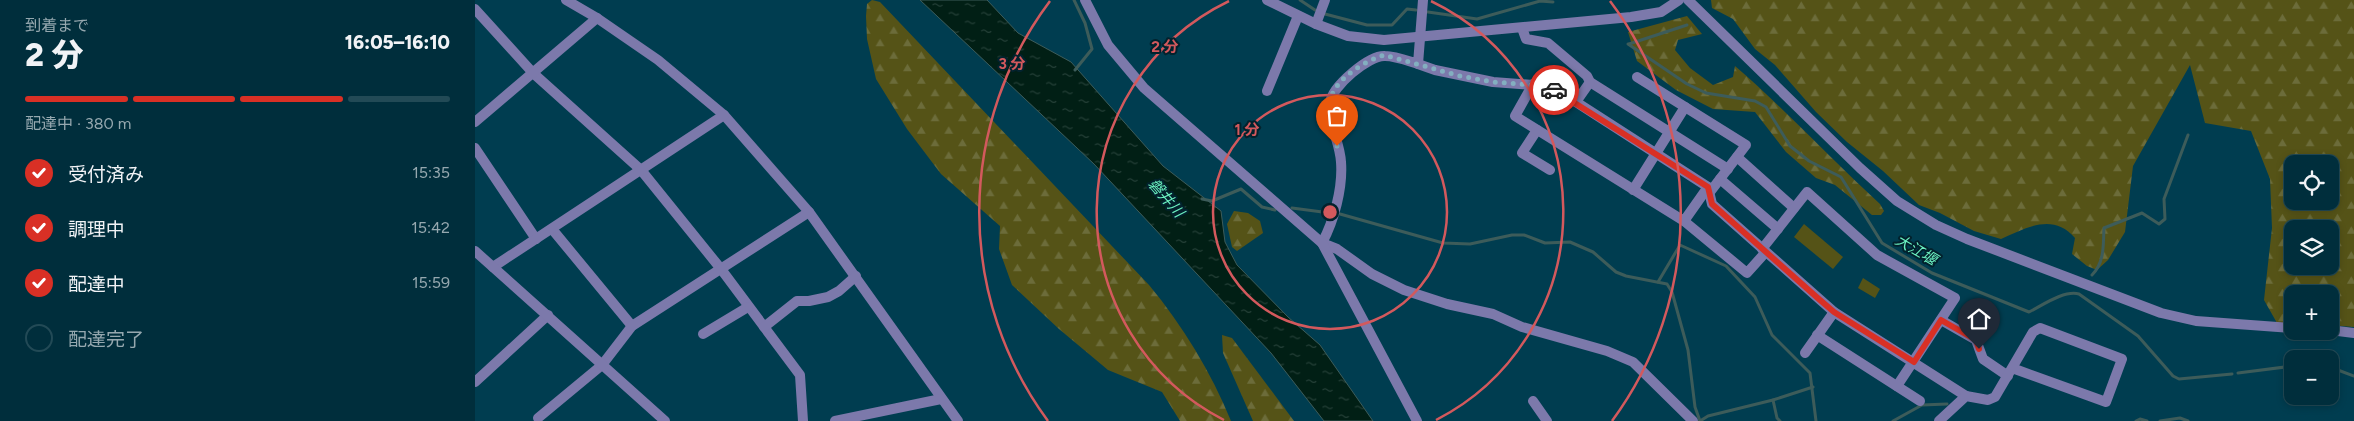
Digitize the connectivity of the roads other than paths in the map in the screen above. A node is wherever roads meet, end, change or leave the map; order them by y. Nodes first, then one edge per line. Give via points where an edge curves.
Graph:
1 (566, 0) edge
2 (1085, 0) edge
3 (1267, 0) edge
4 (1325, 0) edge
5 (1423, 0) edge
6 (1679, 0) edge
7 (1688, 0) edge
8 (475, 9) edge
9 (1298, 16) junction
10 (597, 18) junction
11 (1316, 24) junction
12 (1522, 28) junction
13 (1421, 37) junction
14 (1418, 64) junction
15 (533, 73) junction
16 (1637, 77) dead end
17 (1590, 82) junction
18 (1533, 84) junction
19 (1267, 91) dead end
20 (1576, 102) junction
21 (1685, 107) junction
22 (725, 115) junction
23 (475, 122) edge
24 (1537, 130) junction
25 (1670, 132) junction
26 (475, 148) edge
27 (1657, 153) junction
28 (1737, 157) junction
29 (1727, 169) junction
30 (641, 170) junction
31 (1550, 170) dead end
32 (1720, 179) junction
33 (1633, 190) junction
34 (1709, 190) junction
35 (1794, 208) junction
36 (809, 212) junction
37 (1684, 222) junction
38 (552, 229) junction
39 (1778, 229) junction
40 (536, 239) junction
41 (1322, 243) junction
42 (475, 251) edge
43 (1764, 251) junction
44 (493, 267) junction
45 (721, 269) junction
46 (855, 276) junction
47 (748, 306) junction
48 (1834, 312) junction
49 (547, 315) junction
50 (1941, 320) junction
51 (632, 326) junction
52 (764, 327) junction
53 (2284, 327) edge
54 (2339, 331) edge
55 (2354, 332) edge
56 (703, 334) dead end
57 (1817, 335) junction
58 (1805, 353) dead end
59 (1914, 362) junction
60 (602, 365) junction
61 (2010, 372) junction
62 (475, 382) edge
63 (1897, 386) junction
64 (1966, 396) junction
65 (941, 399) junction
66 (1533, 400) dead end
67 (1920, 401) dead end
68 (538, 418) dead end
69 (665, 421) edge
70 (803, 421) edge
71 (835, 421) edge
72 (958, 421) edge
73 (1417, 421) edge
74 (1547, 421) edge
75 (1693, 421) edge
76 (1939, 421) edge

1 - 10 street
2 - 41 street via 1108,45 1143,88
3 - 9 street
4 - 11 street
5 - 13 street
6 - 12 street via 1661,12
7 - 53 street via 1860,168 1897,201 1936,225 2161,313 2196,321
8 - 15 street
9 - 11 street
9 - 19 street
10 - 15 street
10 - 22 street via 658,60
11 - 13 street via 1348,36 1383,40
12 - 13 street
12 - 17 street via 1526,39 1548,43
13 - 14 street
14 - 18 street via 1485,80
14 - 41 street via 1384,55 1372,59 1344,79 1336,89 1330,102 1332,130 1341,161 1340,186
15 - 23 street
15 - 30 street
16 - 21 street
17 - 20 street
17 - 25 street
18 - 20 street via 1546,86
18 - 24 street via 1515,116
20 - 27 street
21 - 25 street
21 - 28 street via 1746,145
22 - 30 street
22 - 36 street
24 - 31 street via 1522,153
24 - 33 street
25 - 27 street
25 - 29 street
26 - 40 street
27 - 33 street
27 - 34 street
28 - 29 street
28 - 35 street
29 - 32 street
30 - 38 street
30 - 45 street
32 - 34 street
32 - 39 street
33 - 37 street
34 - 37 street
34 - 43 street via 1712,204
35 - 39 street
35 - 50 street via 1807,192 1877,255 1955,298
36 - 45 street
36 - 46 street
37 - 43 street via 1747,273
38 - 40 street
38 - 51 street
39 - 43 street
40 - 44 street
41 - 73 street
41 - 75 street via 1404,290 1493,314 1522,327 1607,351 1633,362
42 - 44 street
43 - 48 street
44 - 49 street
45 - 47 street
45 - 51 street
46 - 52 street via 828,297 797,301
46 - 65 street
47 - 52 street
47 - 56 street
48 - 57 street
48 - 59 street
49 - 60 street
49 - 62 street
50 - 59 street
50 - 61 street via 1976,340 1983,359
51 - 60 street
52 - 70 street via 800,375
54 - 55 street
57 - 58 street
57 - 63 street
59 - 63 street
59 - 64 street
60 - 68 street
60 - 69 street
61 - 61 street via 2106,402 2122,358 2040,328 2033,332
61 - 64 street via 1995,397 1988,400
63 - 67 street
64 - 76 street
65 - 71 street
65 - 72 street
66 - 74 street

